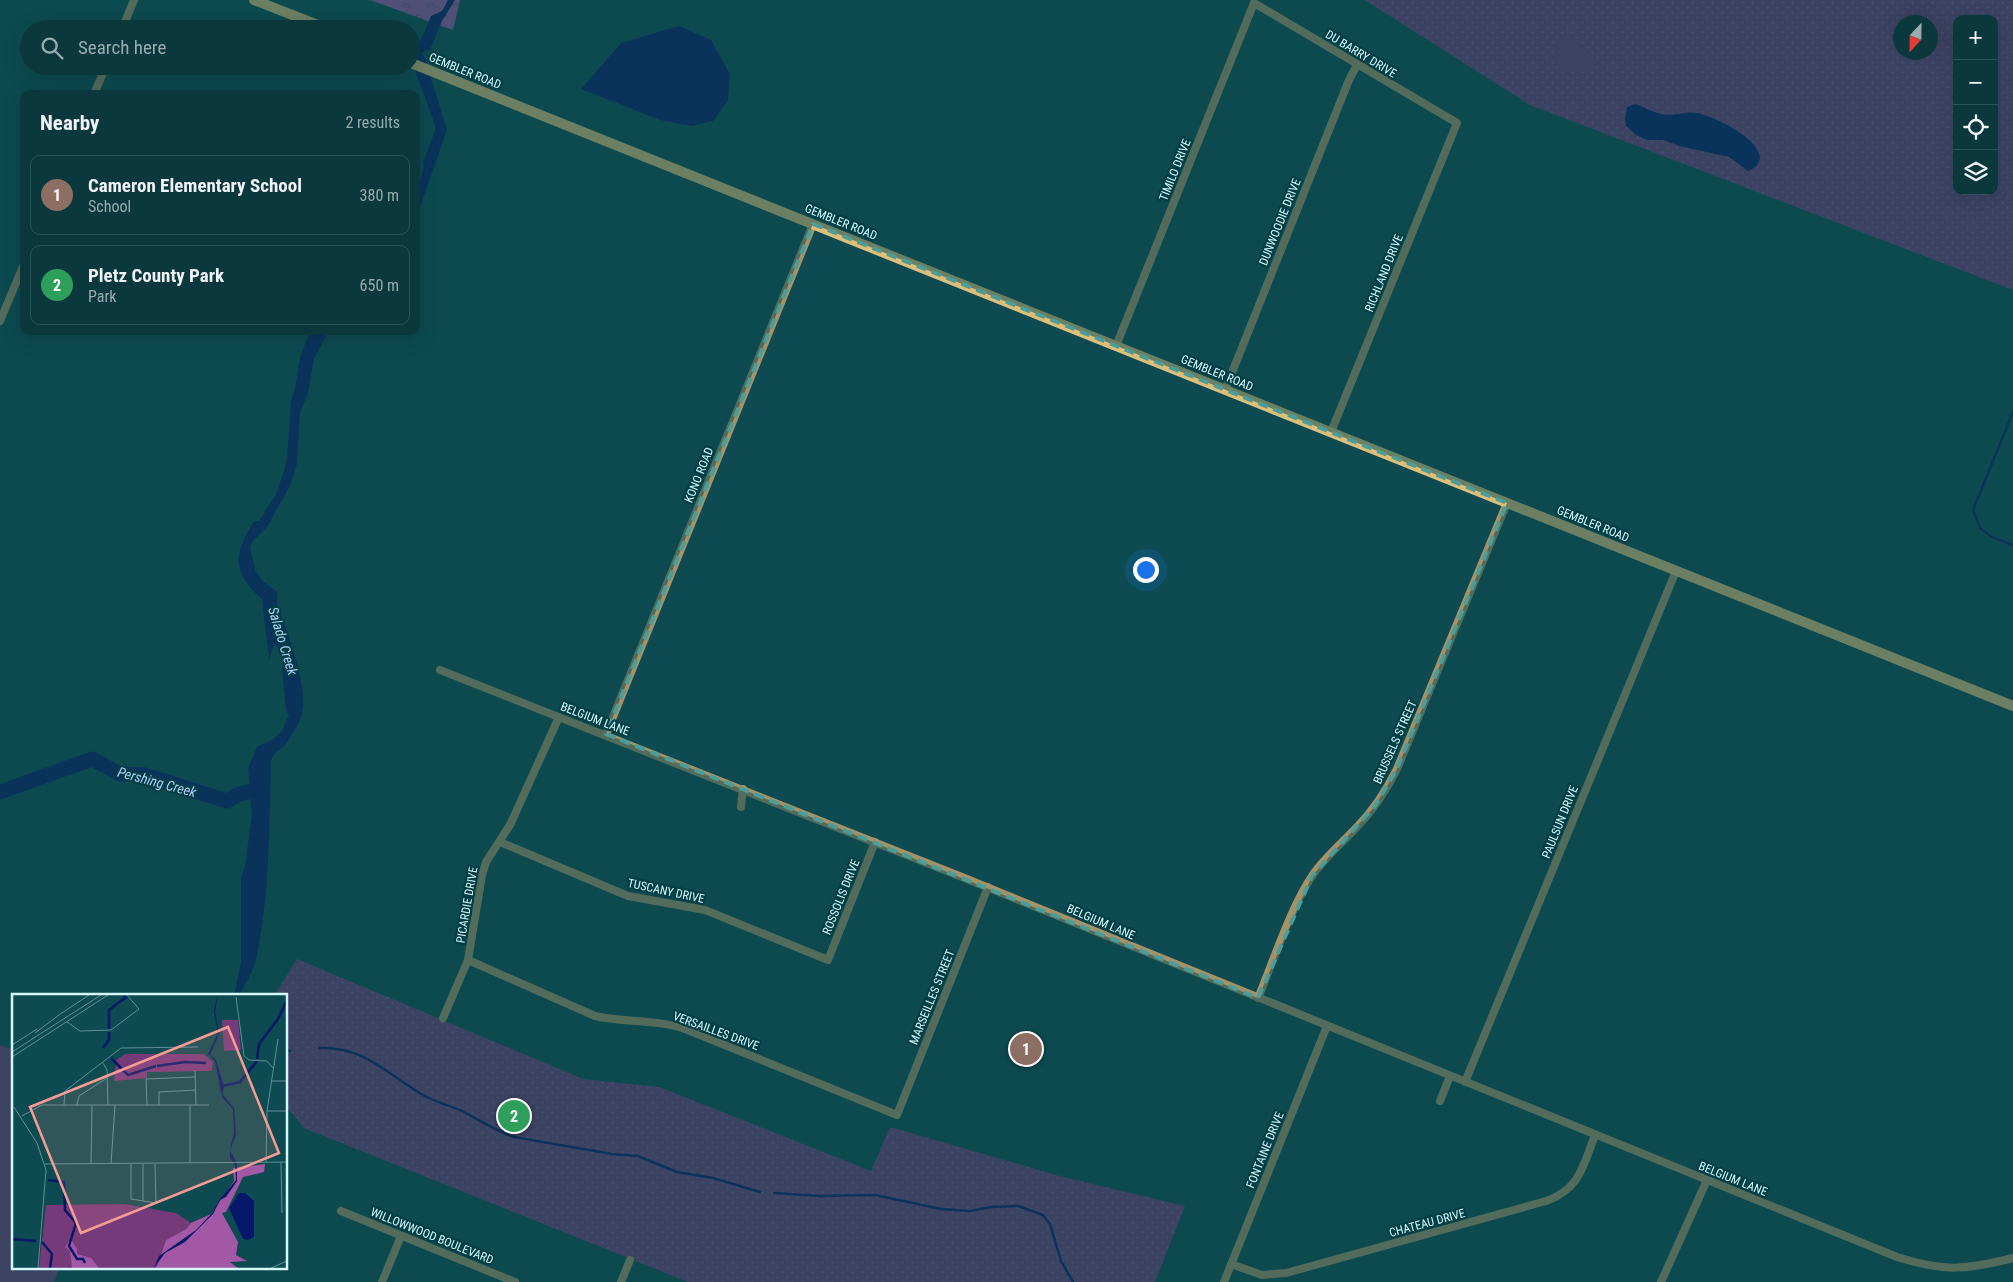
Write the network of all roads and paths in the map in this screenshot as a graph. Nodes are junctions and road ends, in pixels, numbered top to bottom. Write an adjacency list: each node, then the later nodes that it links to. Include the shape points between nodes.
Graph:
1 (134, 0): 4 (street)
2 (254, 0): 5 (main road)
3 (1254, 3): 6 (street, DU BARRY DRIVE); 14 (street, TIMILO DRIVE)
4 (126, 20)
5 (306, 20)
6 (1357, 65): 10 (street, DU BARRY DRIVE); 15 (street, DUNWOODIE DRIVE)
7 (420, 67): 11 (main road, GEMBLER ROAD)
8 (102, 75): 9 (street)
9 (96, 90)
10 (1457, 123): 16 (street, RICHLAND DRIVE)
11 (813, 224): 14 (main road, GEMBLER ROAD); 22 (street, KONO ROAD)
12 (20, 274): 13 (street)
13 (0, 321)
14 (1116, 346): 15 (main road, GEMBLER ROAD)
15 (1225, 390): 16 (main road, GEMBLER ROAD)
16 (1331, 432): 17 (main road, GEMBLER ROAD)
17 (1507, 503): 18 (main road, GEMBLER ROAD); 30 (street, BRUSSELS STREET, via 1397,769 1375,806 1312,876)
18 (1676, 571): 20 (main road, GEMBLER ROAD); 34 (street, PAULSUN DRIVE)
19 (440, 670): 21 (street, BELGIUM LANE)
20 (2013, 706)
21 (559, 718): 22 (street, BELGIUM LANE); 25 (street, PICARDIE DRIVE, via 526,794)
22 (606, 734): 23 (street, BELGIUM LANE)
23 (743, 789): 24 (street); 26 (street, BELGIUM LANE)
24 (742, 807)
25 (500, 842): 28 (street, PICARDIE DRIVE, via 486,862 482,875); 29 (street, TUSCANY DRIVE, via 623,894 704,910)
26 (875, 842): 27 (street, BELGIUM LANE); 29 (street, ROSSOLIS DRIVE)
27 (988, 887): 30 (street, BELGIUM LANE); 36 (street, MARSEILLES STREET)
28 (468, 960): 31 (street, PICARDIE DRIVE); 36 (street, VERSAILLES DRIVE, via 595,1016 674,1025)
29 (828, 960)
30 (1258, 998): 32 (street, BELGIUM LANE)
31 (443, 1018)
32 (1327, 1026): 33 (street, BELGIUM LANE); 43 (street, FONTAINE DRIVE)
33 (1450, 1076): 34 (street, BELGIUM LANE); 35 (street)
34 (1465, 1082): 37 (street, BELGIUM LANE)
35 (1440, 1101)
36 (897, 1115)
37 (1595, 1136): 38 (street, BELGIUM LANE); 43 (street, CHATEAU DRIVE, via 1573,1185 1546,1202 1286,1273 1262,1275)
38 (1707, 1180): 41 (street, BELGIUM LANE, via 1926,1266 1954,1269); 48 (street)
39 (340, 1211): 40 (street, WILLOWWOOD BOULEVARD)
40 (401, 1236): 44 (street); 45 (street, WILLOWWOOD BOULEVARD)
41 (2013, 1258)
42 (630, 1260): 46 (street)
43 (1231, 1264): 47 (street, FONTAINE DRIVE)
44 (382, 1282)
45 (515, 1282)
46 (621, 1282)
47 (1224, 1282)
48 (1661, 1282)

